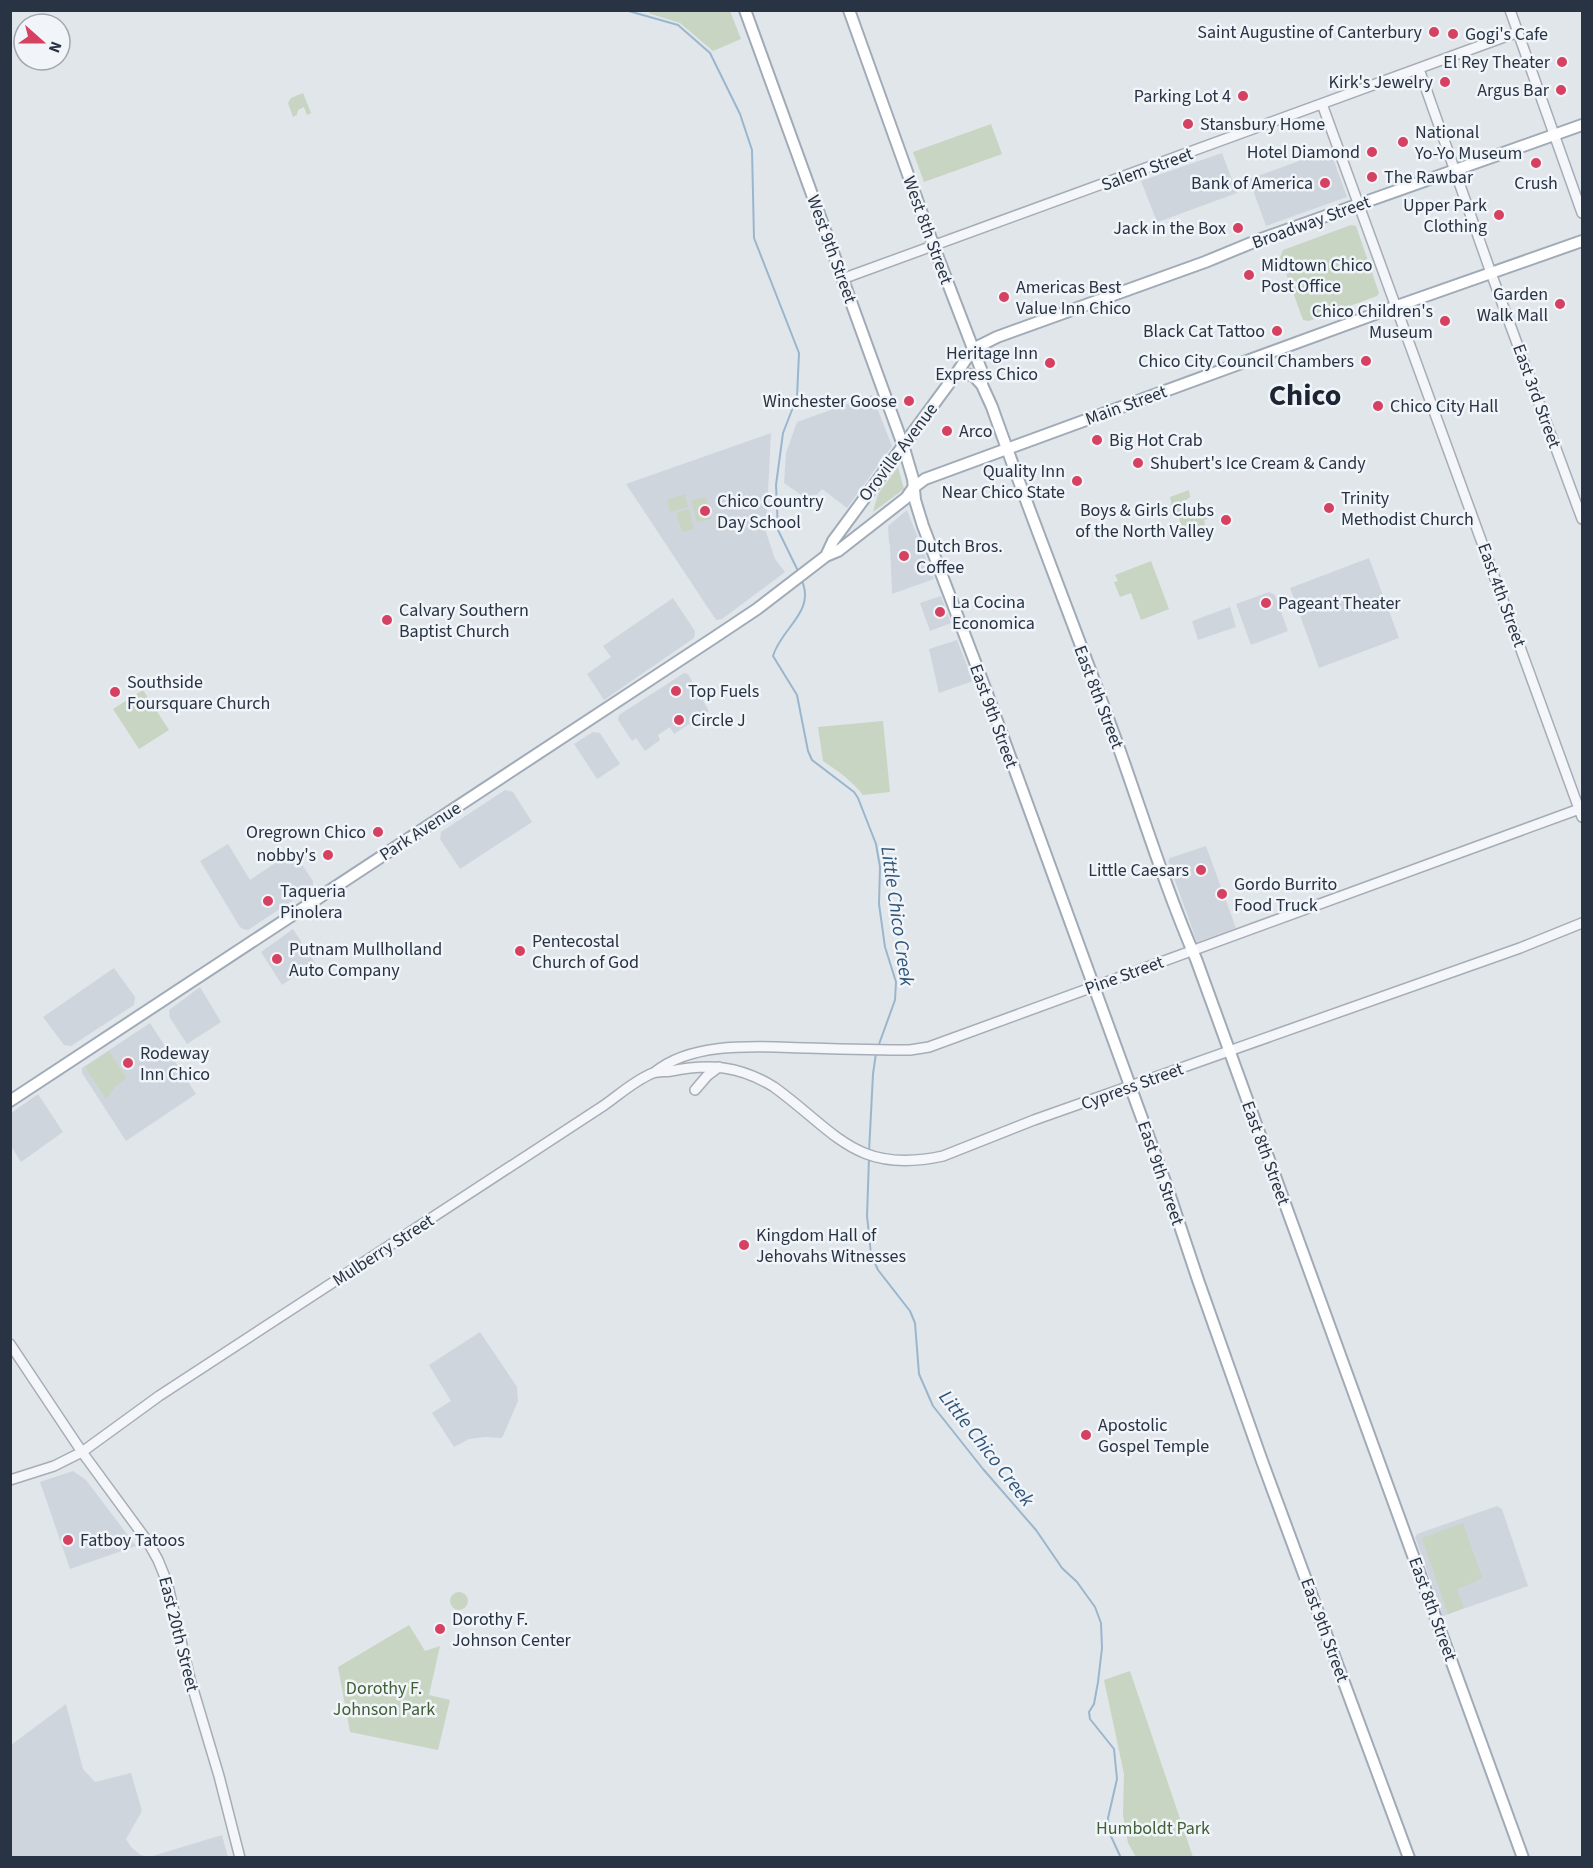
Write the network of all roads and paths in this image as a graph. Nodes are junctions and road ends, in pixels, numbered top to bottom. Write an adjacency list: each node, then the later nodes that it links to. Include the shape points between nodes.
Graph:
1 (745, 10): 15 (main road, West 9th Street)
2 (849, 10): 13 (main road, West 8th Street)
3 (1510, 10): 4 (street)
4 (1518, 32): 5 (street, Salem Street); 8 (street)
5 (1419, 69): 6 (street, Salem Street); 9 (street, East 3rd Street)
6 (1322, 104): 10 (street, East 4th Street); 13 (street, Salem Street)
7 (1582, 124): 8 (main road, Broadway Street)
8 (1555, 134): 9 (main road, Broadway Street); 11 (street)
9 (1456, 170): 10 (main road, Broadway Street); 14 (street, East 3rd Street)
10 (1359, 205): 16 (street, East 4th Street); 17 (main road, Broadway Street)
11 (1582, 213)
12 (1582, 241): 14 (main road, Main Street)
13 (934, 247): 15 (street, Salem Street); 17 (main road, West 8th Street)
14 (1491, 273): 16 (main road, Main Street); 23 (street, East 3rd Street)
15 (842, 279): 20 (main road, West 9th Street)
16 (1397, 306): 21 (main road, Main Street); 25 (street, East 4th Street)
17 (973, 349): 18 (main road, Oroville Avenue); 19 (main road, West 8th Street, via 982,372)
18 (956, 374): 19 (main road, via 973,375); 20 (main road, Oroville Avenue)
19 (982, 385): 21 (main road, West 8th Street)
20 (903, 445): 22 (main road, West 9th Street); 24 (main road, Oroville Avenue, via 832,541)
21 (1007, 450): 22 (main road, Main Street, via 925,479); 27 (main road, East 8th Street)
22 (913, 488): 24 (main road, Main Street, via 906,498 855,538); 28 (main road, East 9th Street, via 923,526)
23 (1582, 519)
24 (826, 556): 35 (main road, Park Avenue, via 715,638)
25 (1582, 812): 27 (street, Pine Street)
26 (1582, 923): 29 (street, Cypress Street)
27 (1192, 951): 28 (street, Pine Street); 29 (main road, East 8th Street)
28 (1093, 986): 32 (street, Pine Street, via 929,1047 729,1048 682,1057); 33 (main road, East 9th Street)
29 (1229, 1051): 33 (street, Cypress Street); 41 (main road, East 8th Street)
30 (693, 1067): 31 (street, Cypress Street); 32 (street, Mulberry Street)
31 (719, 1067): 33 (street, Cypress Street, via 763,1080 857,1151 896,1161 943,1156); 34 (street)
32 (655, 1072): 37 (street, Mulberry Street, via 159,1395)
33 (1130, 1087): 40 (main road, East 9th Street, via 1262,1461)
34 (695, 1090)
35 (10, 1101)
36 (10, 1344): 37 (street, East 20th Street)
37 (82, 1452): 38 (street, Mulberry Street); 39 (street, East 20th Street, via 148,1542 167,1582)
38 (10, 1480)
39 (240, 1857)
40 (1409, 1857)
41 (1523, 1857)

